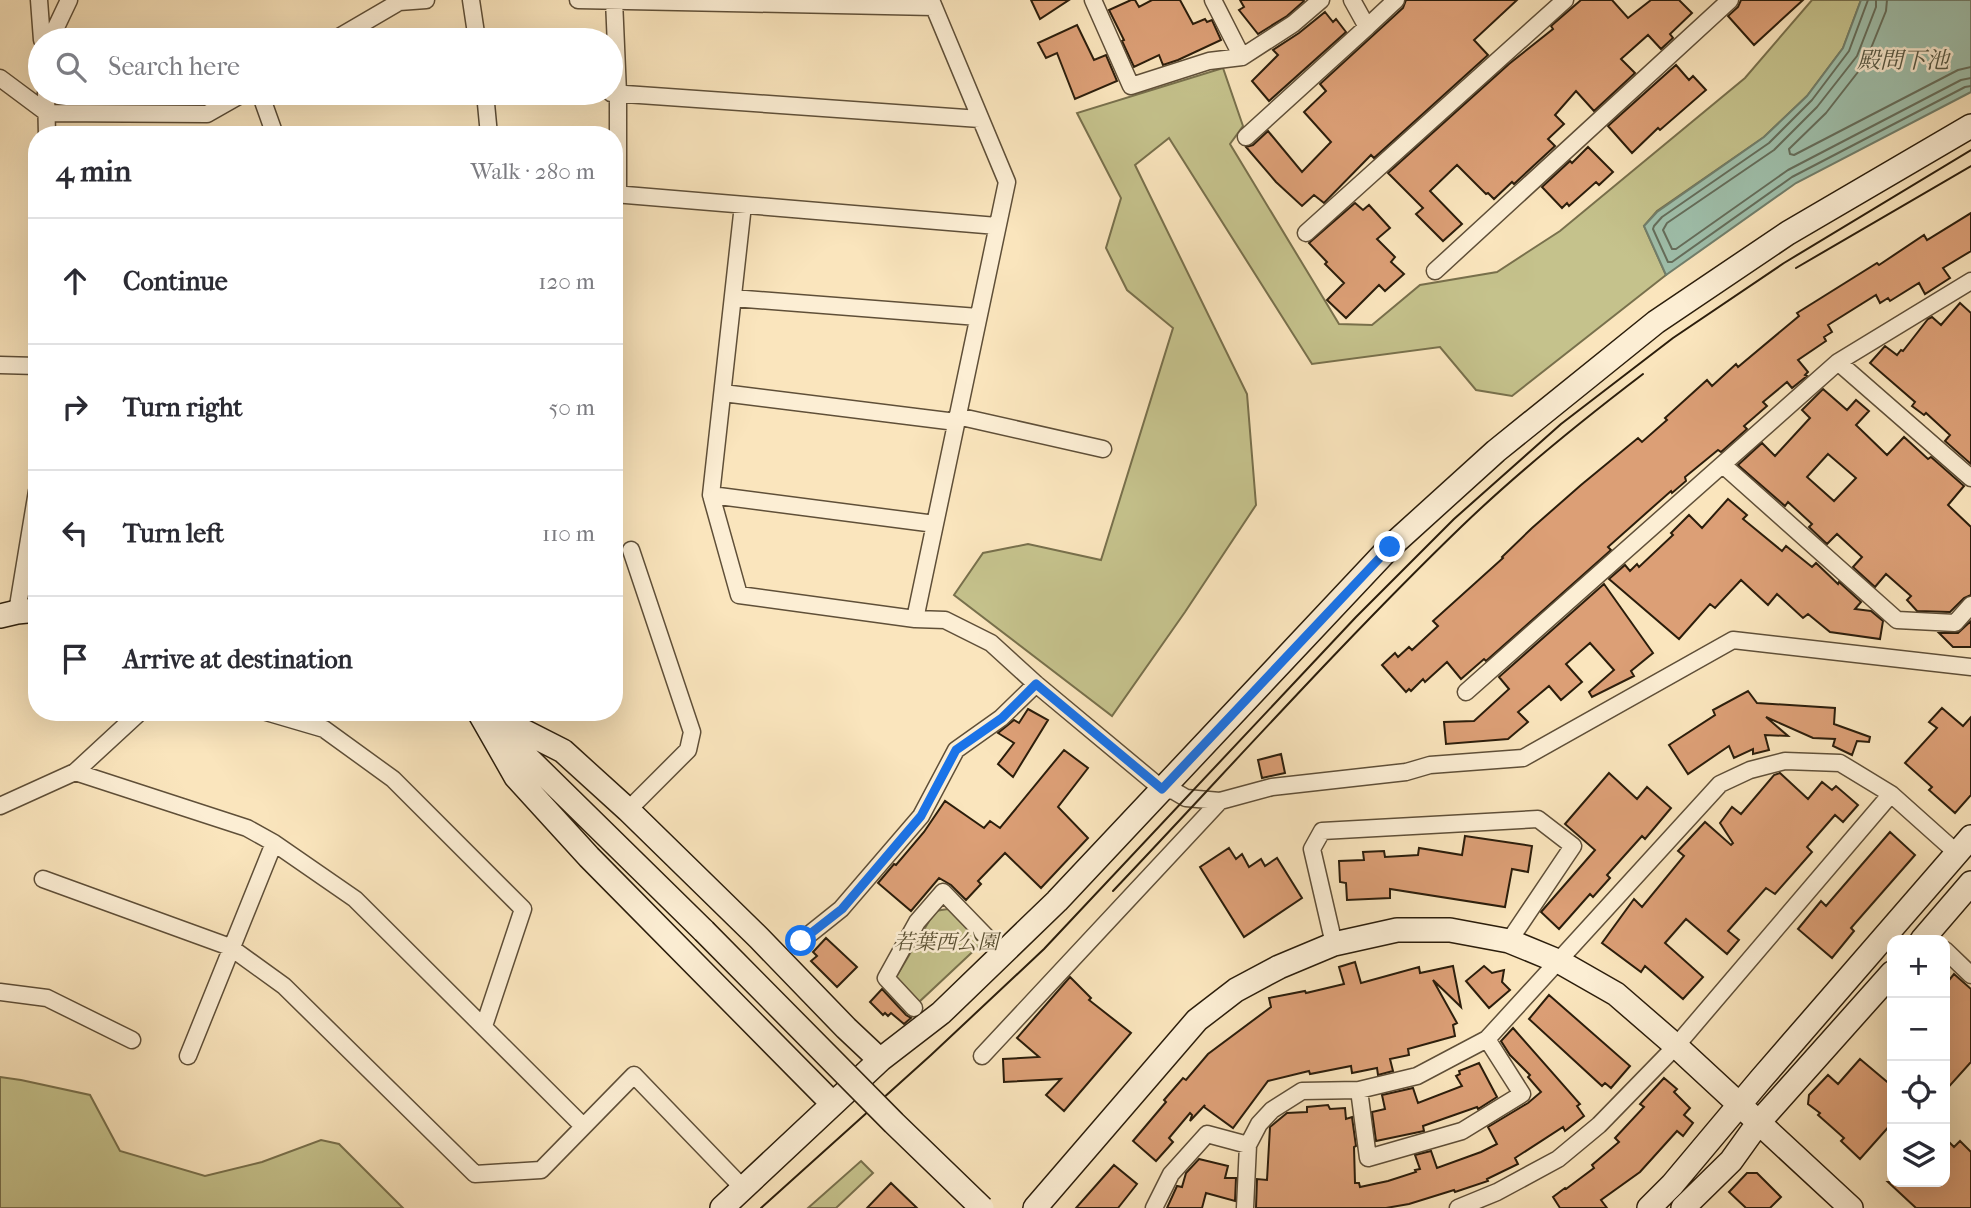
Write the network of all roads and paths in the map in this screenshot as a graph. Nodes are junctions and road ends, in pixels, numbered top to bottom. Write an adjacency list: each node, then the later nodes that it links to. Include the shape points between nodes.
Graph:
1 (39, 0): 16 (street)
2 (69, 0): 17 (street)
3 (426, 0): 18 (street, via 399,2)
4 (471, 0): 19 (street)
5 (579, 0): 6 (street)
6 (614, 0): 14 (street); 20 (street)
7 (1093, 0): 21 (street, via 1131,86 1209,61)
8 (1213, 0): 21 (street)
9 (1321, 0): 21 (street)
10 (1352, 0): 15 (street)
11 (1396, 0): 15 (street)
12 (1564, 0): 42 (street)
13 (1730, 0): 43 (street)
14 (932, 3): 32 (street)
15 (1367, 27): 38 (street)
16 (41, 28)
17 (56, 28)
18 (355, 28)
19 (475, 28)
20 (614, 28)
21 (1242, 57)
22 (0, 78): 24 (street)
23 (623, 94): 32 (street)
24 (28, 99)
25 (36, 105): 31 (street)
26 (47, 105): 31 (street)
27 (223, 105): 31 (street, via 207,114)
28 (264, 105): 34 (street)
29 (486, 105): 35 (street)
30 (614, 105): 36 (street)
31 (47, 113): 33 (street)
32 (980, 120): 41 (street, via 1007,183)
33 (47, 126)
34 (272, 126)
35 (488, 126)
36 (615, 126)
37 (1971, 126): 71 (street, via 1788,233 1656,322 1496,451 1390,547)
38 (1246, 137)
39 (623, 195): 40 (street)
40 (743, 205): 41 (street); 45 (street)
41 (997, 226): 46 (street)
42 (1306, 233)
43 (1435, 271)
44 (1968, 288): 47 (street)
45 (733, 298): 46 (street); 50 (street)
46 (978, 317): 51 (street)
47 (1838, 362): 53 (street); 54 (street)
48 (0, 365): 49 (street)
49 (28, 366)
50 (723, 393): 51 (street); 55 (street)
51 (957, 419): 52 (street); 56 (street)
52 (1103, 449)
53 (1723, 465): 59 (street, via 1897,620 1955,624); 64 (street)
54 (1971, 478)
55 (710, 495): 56 (street); 61 (street, via 739,595)
56 (934, 524): 61 (street)
57 (28, 548): 60 (street)
58 (631, 550): 75 (street, via 692,732 688,750)
59 (1971, 605)
60 (18, 612)
61 (915, 619): 63 (street, via 944,620 991,642)
62 (1971, 667): 73 (street, via 1733,640 1523,758 1430,765 1406,772 1272,787)
63 (1036, 684): 71 (street); 81 (street, via 1002,718 956,750 921,816 842,909)
64 (1466, 692)
65 (130, 721): 70 (street)
66 (297, 721): 92 (street, via 324,729 393,779 523,909)
67 (487, 721): 100 (street, via 516,777)
68 (491, 721): 107 (street, bridge)
69 (501, 721): 75 (street, via 563,751)
70 (75, 772): 74 (street); 76 (street, via 247,828)
71 (1162, 789): 73 (street, via 1186,798); 85 (street)
72 (1891, 794): 77 (street); 87 (street, via 1840,763 1784,761 1720,784); 95 (street)
73 (1220, 802): 97 (street)
74 (0, 806)
75 (628, 810): 98 (street)
76 (274, 843): 84 (street); 92 (street, via 355,899)
77 (1964, 845): 101 (street)
78 (43, 879): 84 (street)
79 (1971, 883): 80 (street)
80 (1930, 935)
81 (801, 941)
82 (1509, 941): 83 (street, via 1450,930 1397,930); 83 (street, via 1573,846 1538,819 1322,831 1312,849); 87 (street)
83 (1334, 944): 108 (street, via 1236,990 1197,1020)
84 (230, 947): 96 (street); 103 (street, via 284,986 475,1174 541,1170)
85 (1002, 953): 91 (street, via 943,892 916,922 886,978); 98 (street, via 940,1013)
86 (1950, 955): 88 (street)
87 (1560, 962): 93 (street); 95 (street, via 1616,994)
88 (1971, 975)
89 (1887, 979): 102 (street)
90 (0, 992): 94 (street, via 47,998)
91 (914, 1007)
92 (484, 1026): 103 (street)
93 (1488, 1039): 99 (street, via 1417,1076); 99 (street, via 1522,1094 1462,1131 1368,1158)
94 (132, 1040)
95 (1676, 1045): 101 (street); 111 (street, via 1599,1125 1558,1158)
96 (188, 1056)
97 (982, 1056)
98 (880, 1060): 100 (street)
99 (1359, 1090): 104 (street, via 1302,1091 1272,1110)
100 (834, 1104): 105 (street)
101 (1739, 1105): 102 (street); 112 (street)
102 (1759, 1122): 113 (street, via 1731,1161); 114 (street)
103 (583, 1126): 105 (street, via 634,1075)
104 (1248, 1145): 109 (street, via 1207,1134 1171,1174); 110 (street)
105 (743, 1188): 106 (street)
106 (722, 1208)
107 (982, 1208)
108 (1035, 1208)
109 (1154, 1208)
110 (1245, 1208)
111 (1458, 1208)
112 (1649, 1208)
113 (1683, 1208)
114 (1851, 1208)

